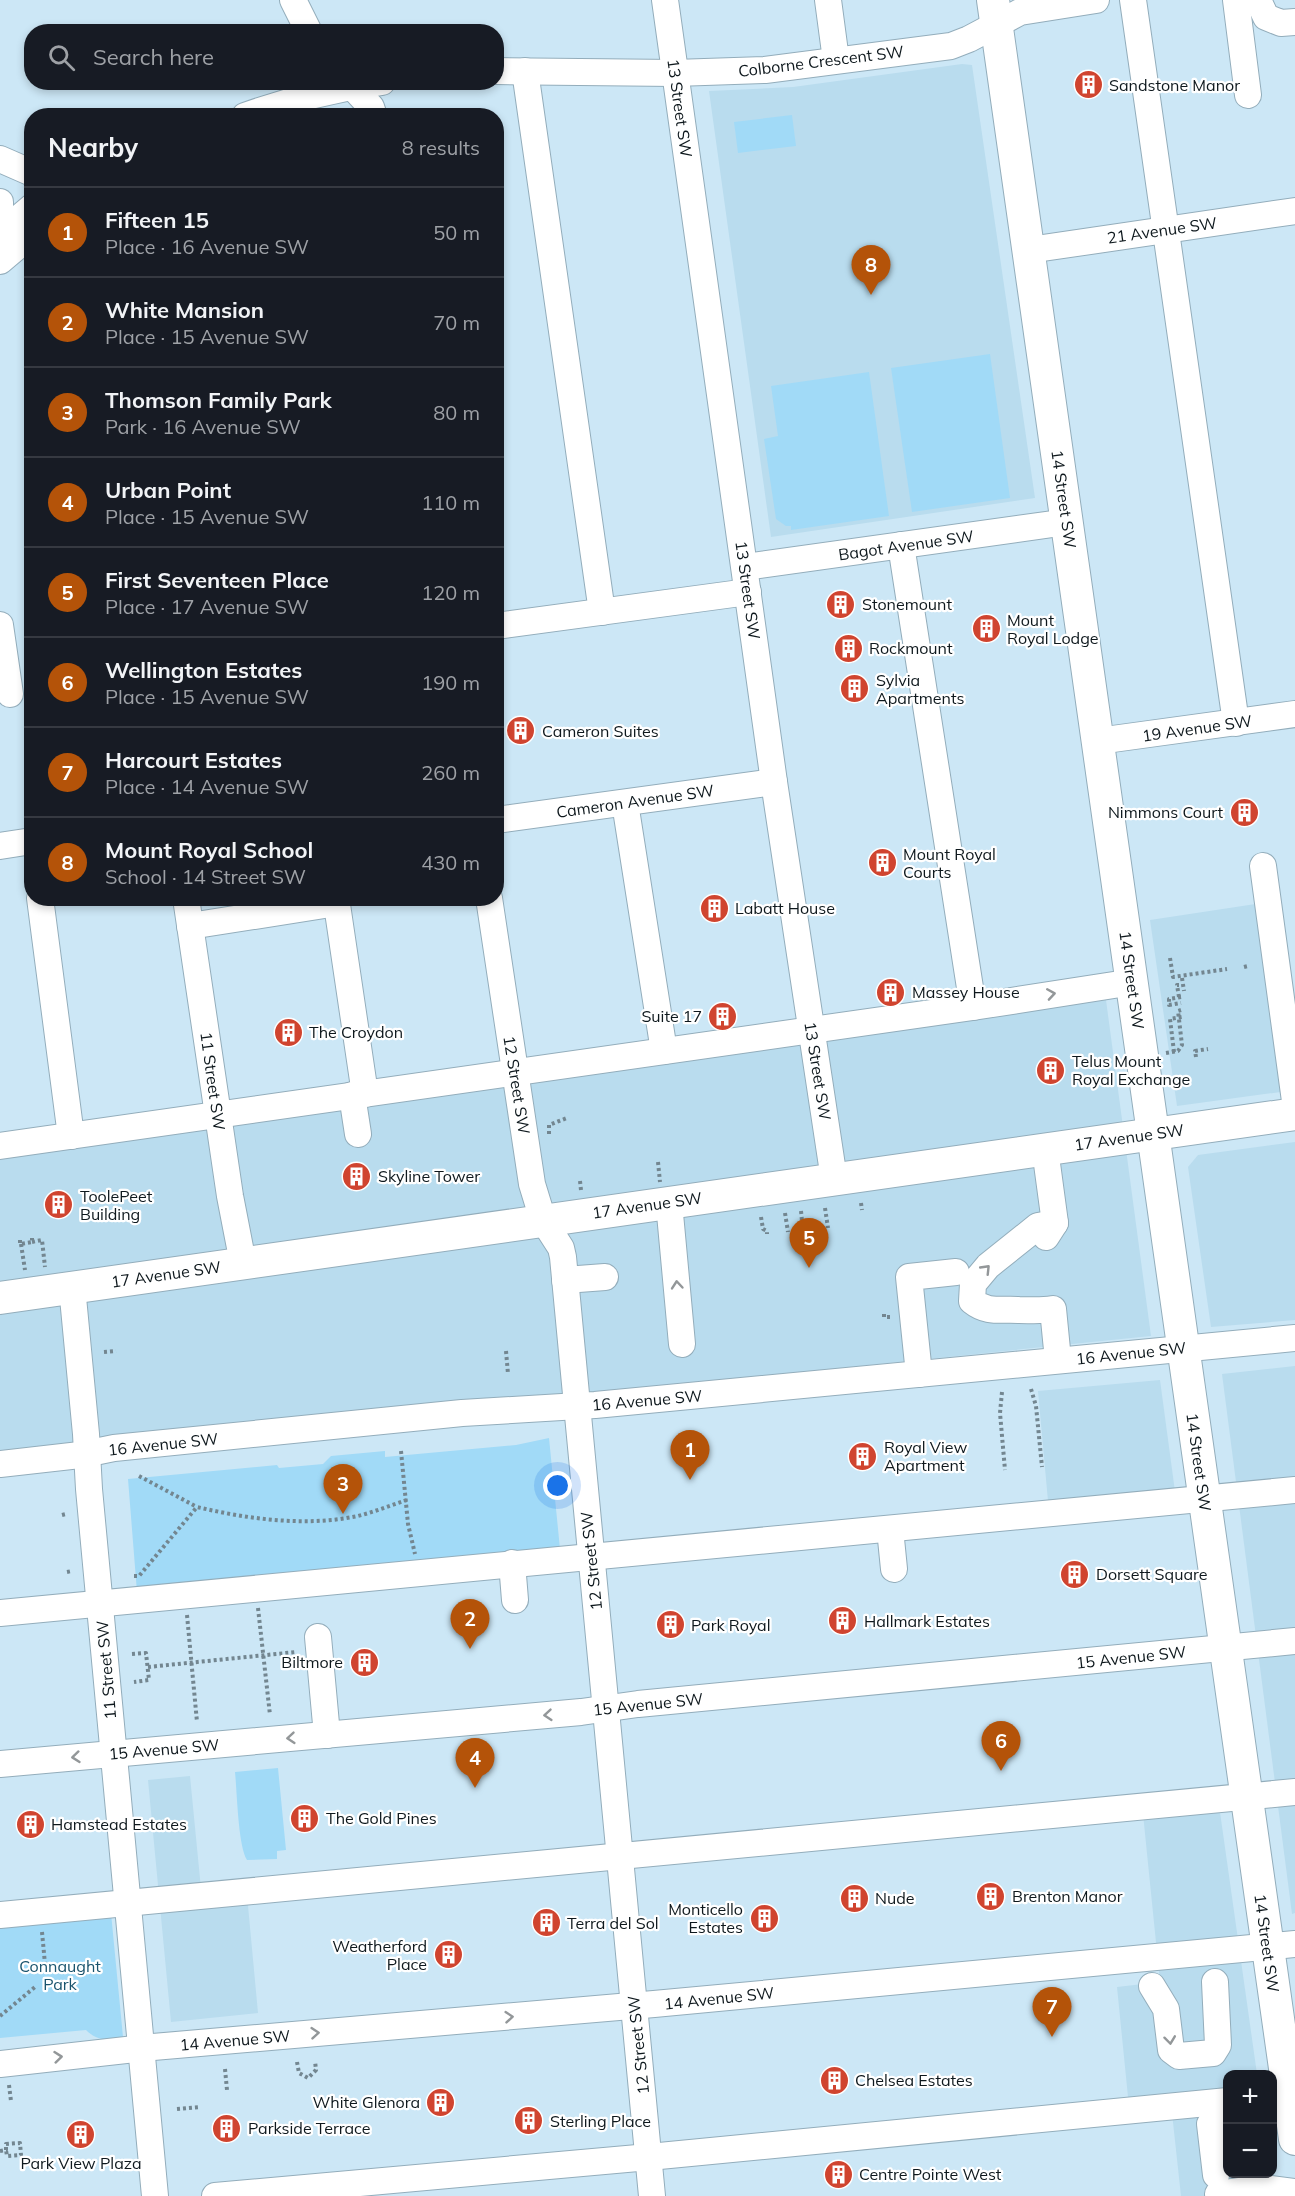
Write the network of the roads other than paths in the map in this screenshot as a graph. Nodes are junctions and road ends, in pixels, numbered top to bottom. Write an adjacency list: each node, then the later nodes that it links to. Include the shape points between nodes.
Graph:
1 (293, 0): 10 (street)
2 (665, 0): 14 (street, 13 Street SW)
3 (828, 0): 11 (street)
4 (1096, 0): 8 (street, Colborne Crescent SW, via 1020,12)
5 (1133, 0): 27 (street)
6 (1236, 0): 18 (street)
7 (1258, 0): 9 (street, via 1266,17 1281,23)
8 (994, 11): 11 (street, Colborne Crescent SW, via 969,39 951,46); 30 (main road, 14 Street SW)
9 (1295, 22)
10 (305, 24)
11 (836, 60): 14 (street, Colborne Crescent SW, via 765,70)
12 (504, 71): 13 (street, Colborne Crescent SW)
13 (525, 71): 14 (street, Colborne Crescent SW); 35 (street)
14 (675, 74): 34 (street, 13 Street SW)
15 (289, 90): 19 (street)
16 (331, 90): 19 (street)
17 (354, 90): 20 (street)
18 (1248, 95)
19 (270, 107)
20 (371, 108)
21 (0, 159): 22 (street)
22 (24, 170)
23 (0, 202): 24 (street)
24 (0, 210)
25 (1295, 211): 27 (street, 21 Avenue SW)
26 (24, 214): 28 (street)
27 (1166, 230): 30 (street, 21 Avenue SW); 40 (street)
28 (0, 234)
29 (24, 241): 31 (street)
30 (1029, 250): 32 (main road, 14 Street SW)
31 (0, 261)
32 (1067, 522): 33 (street, Bagot Avenue SW); 41 (main road, 14 Street SW)
33 (900, 545): 34 (street, Bagot Avenue SW); 55 (street)
34 (747, 579): 35 (street, Bagot Avenue SW); 42 (street, 13 Street SW)
35 (602, 612): 37 (street, Bagot Avenue SW)
36 (0, 625): 38 (street)
37 (504, 626)
38 (14, 694)
39 (1295, 714): 40 (street, 19 Avenue SW)
40 (1236, 723): 41 (street, 19 Avenue SW)
41 (1098, 741): 54 (main road, 14 Street SW)
42 (774, 782): 43 (street, Cameron Avenue SW); 56 (street, 13 Street SW)
43 (626, 803): 44 (street, Cameron Avenue SW); 57 (street)
44 (504, 819)
45 (24, 842): 46 (street)
46 (0, 846)
47 (1263, 866): 60 (street)
48 (41, 906): 65 (street)
49 (187, 906): 53 (street, 11 Street SW)
50 (308, 906): 53 (street)
51 (338, 906): 59 (street)
52 (490, 906): 58 (street, 12 Street SW)
53 (190, 926): 62 (street, 11 Street SW)
54 (1133, 982): 55 (street, one-way to 54); 63 (main road, 14 Street SW)
55 (973, 1007): 56 (street)
56 (812, 1030): 57 (street); 68 (street, 13 Street SW)
57 (664, 1051): 58 (street)
58 (514, 1072): 59 (street); 70 (street, 12 Street SW, via 532,1184)
59 (359, 1094): 62 (street); 64 (street)
60 (1295, 1101)
61 (1295, 1114): 63 (main road, 17 Avenue SW)
62 (218, 1115): 65 (street); 71 (street, 11 Street SW)
63 (1154, 1133): 67 (main road, 17 Avenue SW); 79 (main road, 14 Street SW)
64 (358, 1134)
65 (71, 1136): 66 (street)
66 (0, 1146)
67 (1045, 1149): 68 (main road, 17 Avenue SW); 80 (street, one-way to 67, via 1053,1309 988,1310 972,1301 973,1284 988,1266 1038,1226 1051,1230)
68 (829, 1193): 69 (main road, 17 Avenue SW)
69 (665, 1196): 70 (main road, 17 Avenue SW); 78 (street, one-way to 69)
70 (543, 1220): 71 (main road, 17 Avenue SW); 74 (street, 12 Street SW, via 561,1248)
71 (243, 1263): 75 (main road, 17 Avenue SW)
72 (956, 1272): 81 (street, via 909,1276)
73 (605, 1277): 74 (street)
74 (565, 1280): 82 (street, 12 Street SW)
75 (72, 1287): 76 (main road, 17 Avenue SW); 83 (street, 11 Street SW)
76 (0, 1298)
77 (1295, 1338): 79 (street, 16 Avenue SW)
78 (682, 1344)
79 (1184, 1348): 80 (street, 16 Avenue SW); 86 (main road, 14 Street SW)
80 (1058, 1360): 81 (street, 16 Avenue SW)
81 (918, 1374): 82 (street, 16 Avenue SW)
82 (576, 1407): 83 (street, 16 Avenue SW, via 451,1414); 88 (street, 12 Street SW)
83 (86, 1454): 84 (street, 16 Avenue SW); 92 (street, 11 Street SW)
84 (0, 1464)
85 (1295, 1490): 86 (street)
86 (1204, 1499): 87 (street); 96 (main road, 14 Street SW)
87 (890, 1528): 88 (street); 90 (street)
88 (591, 1556): 89 (street); 97 (street, 12 Street SW)
89 (512, 1563): 91 (street); 92 (street)
90 (894, 1569)
91 (515, 1600)
92 (99, 1604): 93 (street); 99 (street, 11 Street SW)
93 (0, 1613)
94 (318, 1637): 98 (street)
95 (1295, 1641): 96 (street, 15 Avenue SW)
96 (1226, 1647): 97 (street, 15 Avenue SW); 102 (main road, 14 Street SW)
97 (606, 1707): 98 (street, 15 Avenue SW, one-way to 98); 103 (street, 12 Street SW)
98 (327, 1735): 99 (street, 15 Avenue SW, one-way to 99)
99 (114, 1753): 100 (street, 15 Avenue SW, one-way to 100); 104 (street, 11 Street SW)
100 (0, 1764)
101 (1295, 1792): 102 (street)
102 (1246, 1796): 103 (street); 106 (main road, 14 Street SW)
103 (620, 1855): 104 (street); 109 (street, 12 Street SW)
104 (128, 1902): 105 (street); 110 (street, 11 Street SW)
105 (0, 1915)
106 (1281, 1945): 109 (street, 14 Avenue SW); 113 (main road, 14 Street SW)
107 (1215, 1982): 108 (street, one-way to 107, via 1166,2009 1171,2050 1179,2056 1213,2053 1218,2046)
108 (1152, 1986)
109 (634, 2006): 110 (street, 14 Avenue SW, one-way to 109); 115 (street, 12 Street SW)
110 (142, 2049): 111 (street, 14 Avenue SW, one-way to 110); 118 (street, 11 Street SW)
111 (5, 2074)
112 (1223, 2101): 115 (street)
113 (1284, 2112)
114 (1223, 2122): 116 (street, via 1210,2124)
115 (649, 2157): 119 (street); 120 (street, 12 Street SW)
116 (1236, 2183): 117 (street)
117 (1295, 2192)
118 (155, 2196)
119 (215, 2196)
120 (652, 2196)

